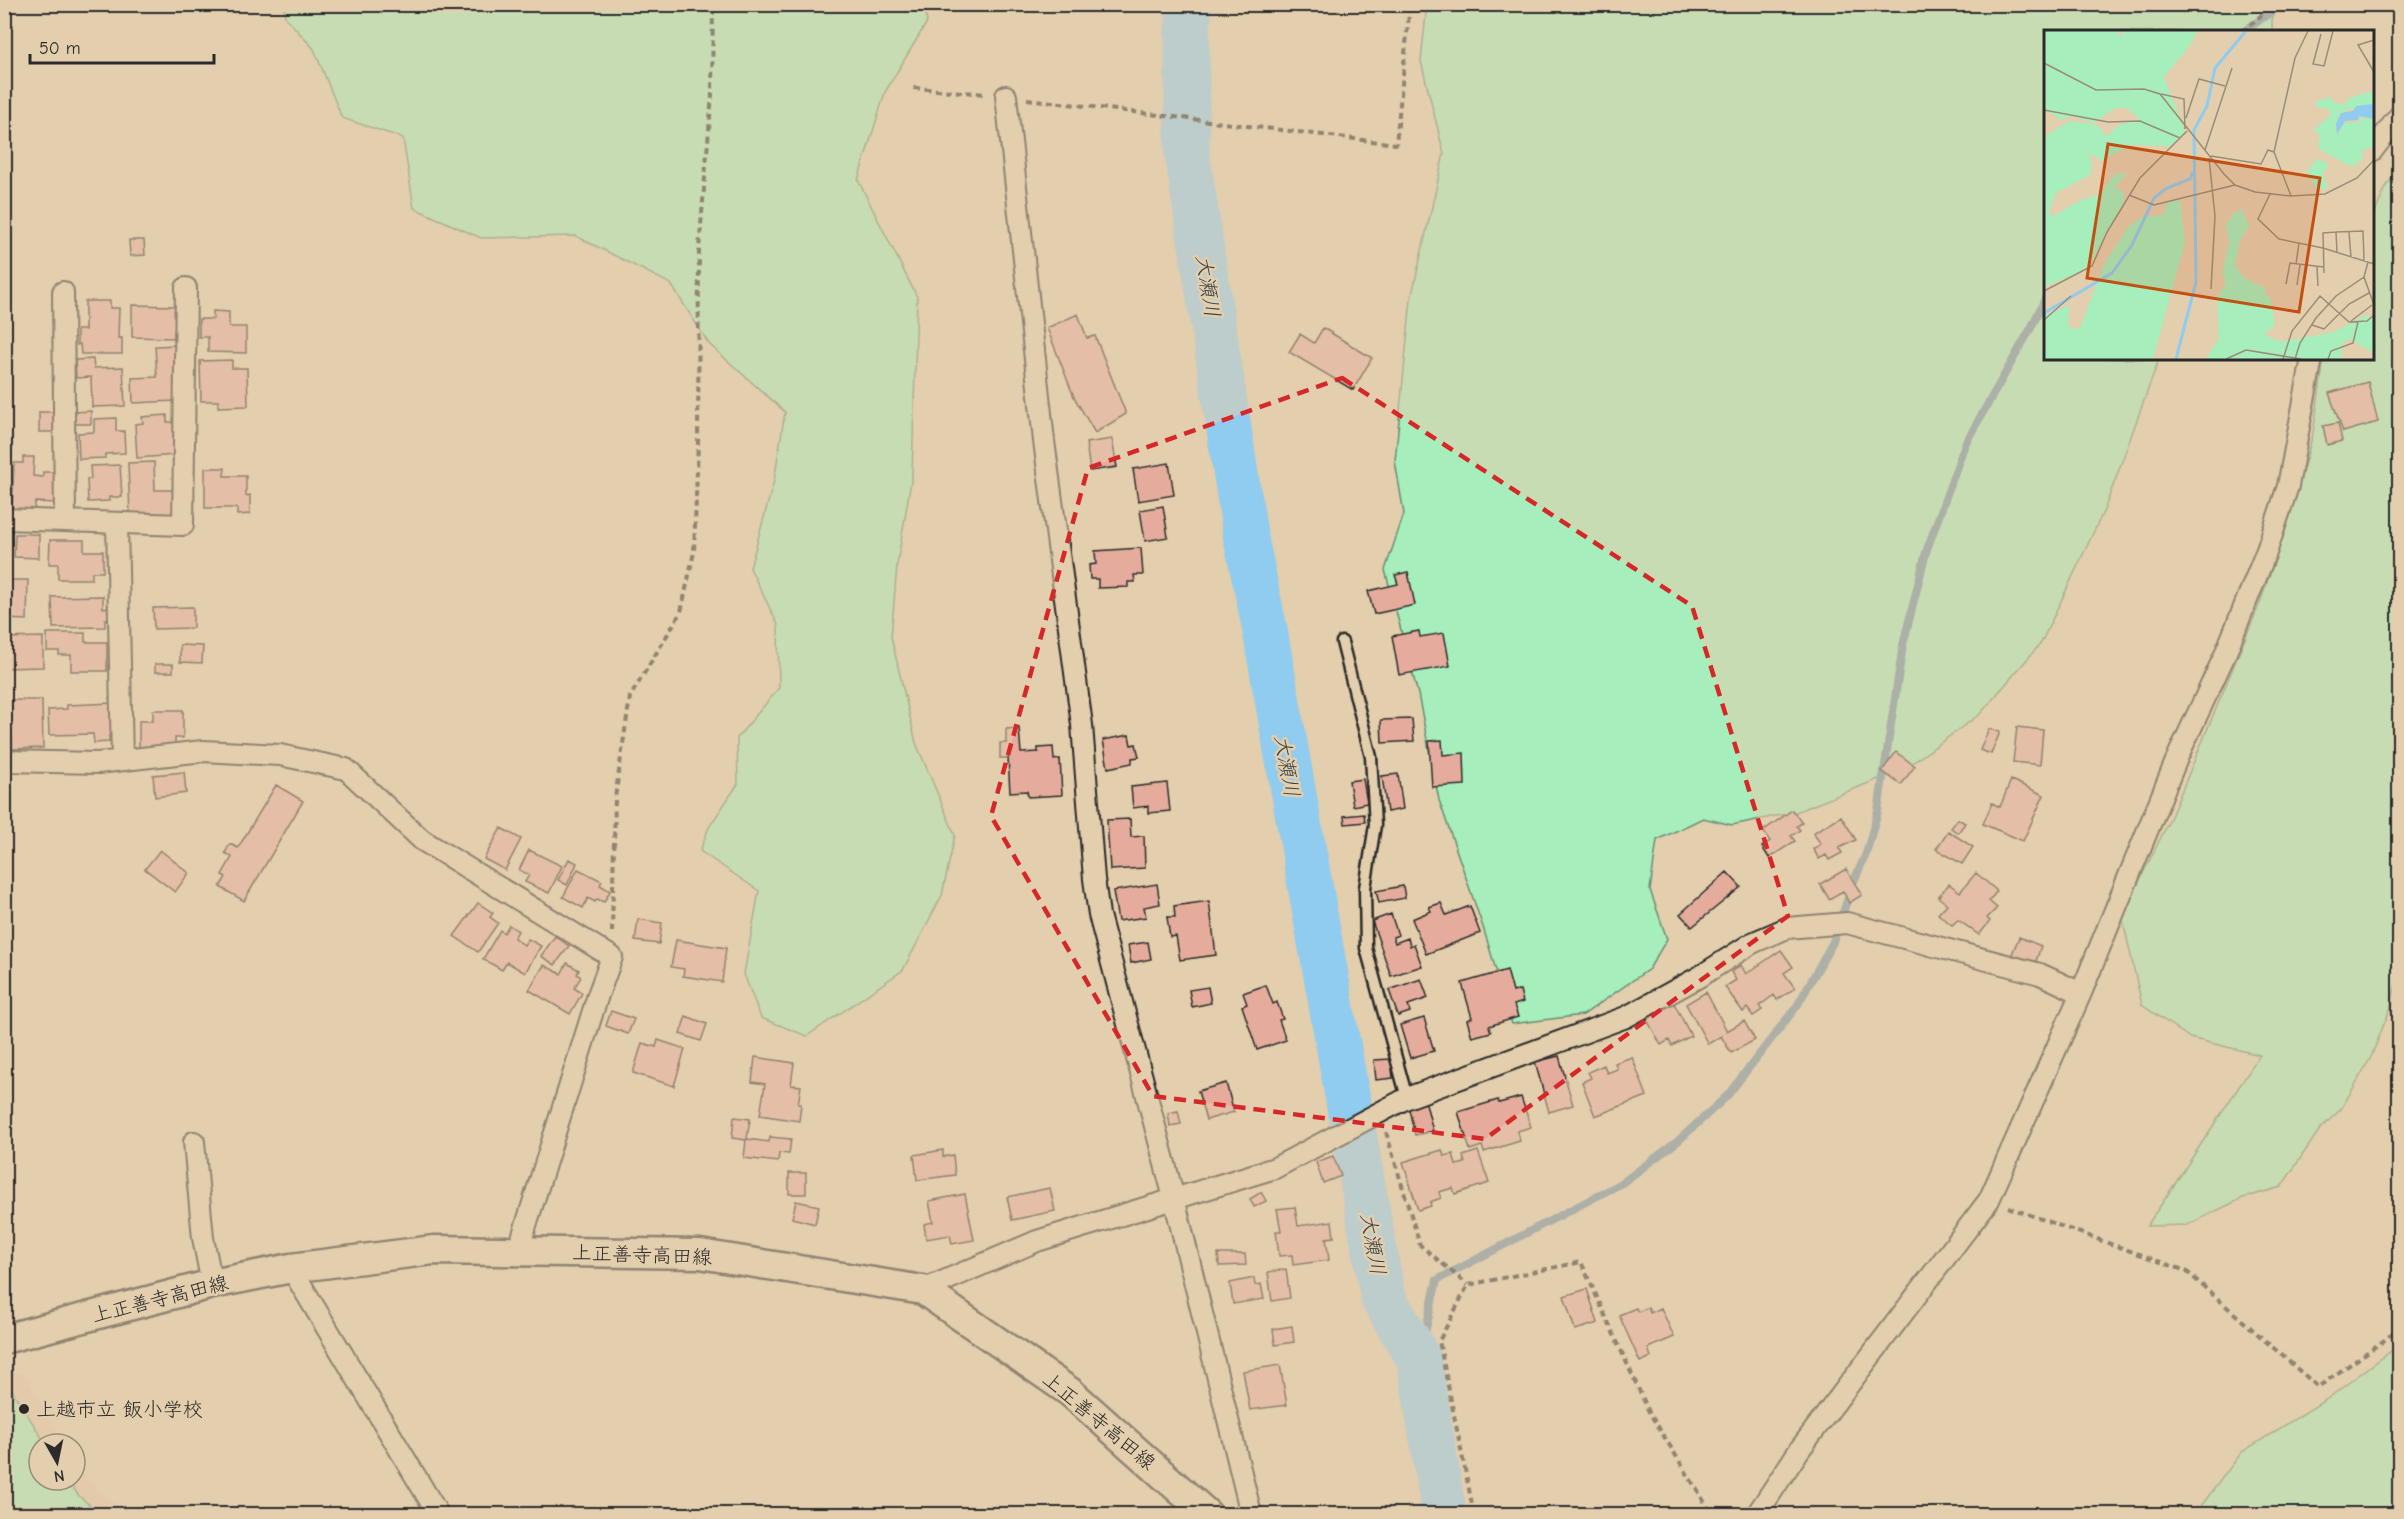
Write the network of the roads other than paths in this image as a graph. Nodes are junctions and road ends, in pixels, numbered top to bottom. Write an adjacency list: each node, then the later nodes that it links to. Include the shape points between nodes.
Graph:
1 (1006, 96): 16 (street, via 1044,441 1082,725 1099,915)
2 (2400, 115): 3 (street)
3 (2374, 150)
4 (186, 288): 9 (street, via 183,525)
5 (63, 292): 8 (street)
6 (2312, 360): 13 (street, via 2288,486 2267,550)
7 (4, 519): 8 (street)
8 (65, 521): 9 (street)
9 (117, 523): 11 (street)
10 (1342, 642): 14 (lane, via 1371,757 1375,825 1365,888 1366,948)
11 (122, 760): 12 (street); 17 (street, via 203,751 280,755 346,769 422,840 612,957)
12 (4, 761)
13 (2081, 993): 14 (street, via 2040,974 1847,923 1787,928 1752,943 1626,1017); 25 (street, via 1989,1200 1800,1449)
14 (1407, 1098): 16 (street, via 1275,1168)
15 (194, 1142): 19 (street, via 203,1238)
16 (1174, 1198): 20 (street, via 1037,1241); 24 (street)
17 (518, 1251): 18 (main road, 上正善寺高田線, via 434,1250); 20 (main road, 上正善寺高田線, via 700,1254)
18 (291, 1268): 19 (main road, 上正善寺高田線); 22 (street)
19 (212, 1284): 21 (main road, 上正善寺高田線)
20 (923, 1290): 23 (main road, 上正善寺高田線, via 1070,1392)
21 (4, 1339)
22 (438, 1515)
23 (1207, 1515)
24 (1251, 1515)
25 (1757, 1515)

